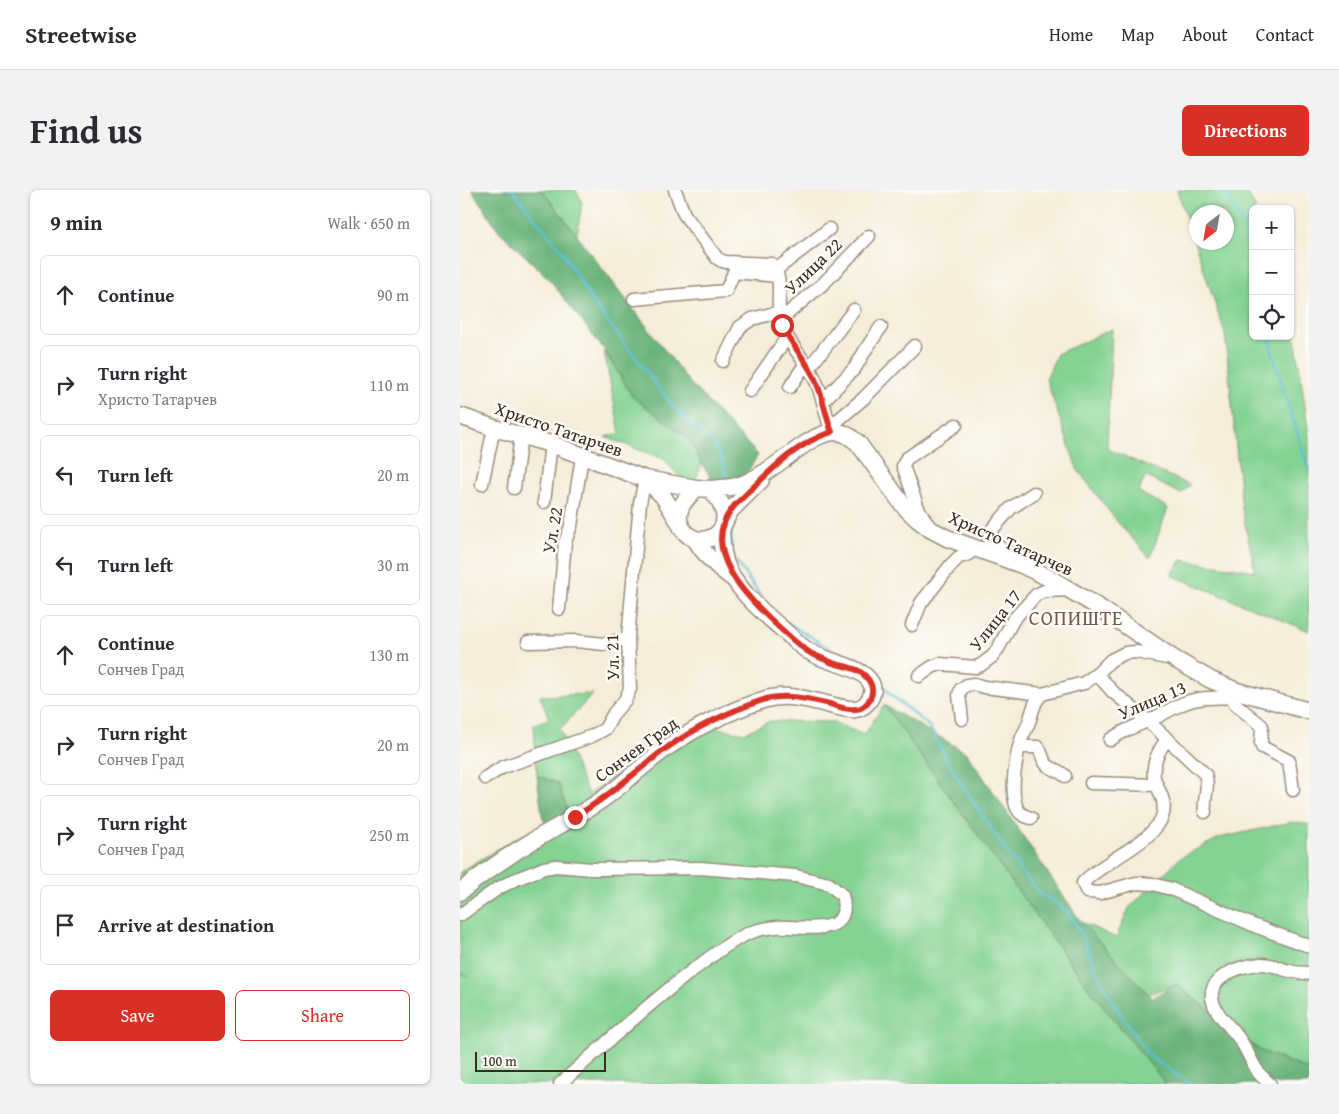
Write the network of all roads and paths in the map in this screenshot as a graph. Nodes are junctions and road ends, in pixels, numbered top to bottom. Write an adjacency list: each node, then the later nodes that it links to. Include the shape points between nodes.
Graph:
1 (675, 190): 4 (street, via 684,214 717,258 726,262 772,264)
2 (830, 229): 4 (street)
3 (870, 236): 7 (street, Улица 22, via 824,283)
4 (777, 272): 5 (street, via 734,272 726,292); 7 (street)
5 (634, 299)
6 (854, 310): 12 (street)
7 (779, 316): 9 (street); 11 (street, Улица 22, via 752,319 740,327)
8 (881, 327): 15 (street, via 855,368)
9 (787, 337): 12 (street); 14 (street)
10 (914, 346): 19 (street)
11 (723, 361)
12 (807, 366): 13 (street); 15 (street)
13 (790, 387)
14 (750, 391)
15 (824, 400): 19 (street)
16 (460, 416): 18 (main road, Христо Татарчев)
17 (956, 425): 32 (street, via 906,459 903,466 913,496)
18 (494, 428): 20 (main road, Христо Татарчев); 25 (street)
19 (831, 430): 23 (main road, Христо Татарчев); 32 (main road, Христо Татарчев, via 850,436 858,443 903,505)
20 (521, 436): 21 (main road, Христо Татарчев); 26 (street)
21 (551, 444): 22 (main road, Христо Татарчев); 29 (street)
22 (582, 457): 24 (main road, Христо Татарчев); 38 (street, Ул. 22, via 571,526 565,542)
23 (779, 463): 27 (main road, Христо Татарчев, via 739,486); 31 (main road, Христо Татарчев, via 735,505)
24 (645, 479): 27 (main road, Христо Татарчев); 30 (main road, Христо Татарчев, via 663,496); 40 (street, Ул. 21)
25 (482, 484)
26 (514, 488)
27 (703, 488): 30 (main road, via 682,505); 31 (main road, via 719,498 724,510)
28 (1034, 493): 35 (street, via 1011,508 989,533 989,540)
29 (544, 502)
30 (679, 522): 33 (main road)
31 (723, 527): 33 (main road, via 712,538); 36 (main road, via 722,549 729,571)
32 (930, 529): 34 (main road, Христо Татарчев)
33 (695, 539): 36 (main road, via 701,549)
34 (976, 548): 35 (main road, Христо Татарчев); 39 (street, via 958,557 951,565 921,603)
35 (1022, 565): 37 (main road, Христо Татарчев)
36 (736, 580): 60 (main road, Сончев Град, via 750,599 803,648 833,663 855,669 866,677 872,686 869,701 863,707 851,709 812,700 778,697 734,712 668,747 604,798 509,855)
37 (1070, 590): 42 (main road, Христо Татарчев); 44 (street, Улица 17, via 1044,591 1036,595 1013,620 993,656 982,665 940,664)
38 (559, 609)
39 (912, 625)
40 (628, 638): 41 (street, via 604,644); 54 (street, Ул. 21, via 630,689 605,729 503,767)
41 (528, 642)
42 (1176, 660): 43 (street, via 1136,652 1111,660); 46 (main road, Христо Татарчев)
43 (1097, 674): 45 (street, via 1084,683); 49 (street)
44 (919, 676)
45 (1042, 694): 48 (street, via 967,685 958,695); 52 (street, via 1036,701)
46 (1235, 694): 47 (main road, Христо Татарчев); 49 (street, Улица 13, via 1180,704); 57 (street, via 1234,702 1262,726 1262,747 1289,761)
47 (1309, 712)
48 (962, 719)
49 (1148, 721): 50 (street); 51 (street, Улица 13, via 1124,730)
50 (1168, 739): 56 (street, via 1156,758 1154,774); 58 (street, via 1204,774 1208,784)
51 (1110, 740)
52 (1019, 748): 53 (street, via 1038,747 1043,760); 59 (street, via 1015,765 1015,802 1018,812)
53 (1064, 776)
54 (486, 778)
55 (1091, 783): 56 (street)
56 (1157, 785): 62 (street, via 1163,801 1163,813 1156,826 1121,856 1090,876 1083,883 1087,892 1100,893 1136,883 1153,884)
57 (1292, 790)
58 (1205, 812)
59 (1030, 818)
60 (460, 892)
61 (460, 915): 64 (street, via 514,880 556,866 700,868 796,876 829,884 842,895 842,915 828,928 760,929 724,946 668,989)
62 (1309, 946)
63 (1309, 973): 65 (street, via 1261,964 1238,969 1216,982 1213,991 1216,1008 1242,1042 1258,1072)
64 (560, 1084)
65 (1270, 1084)

